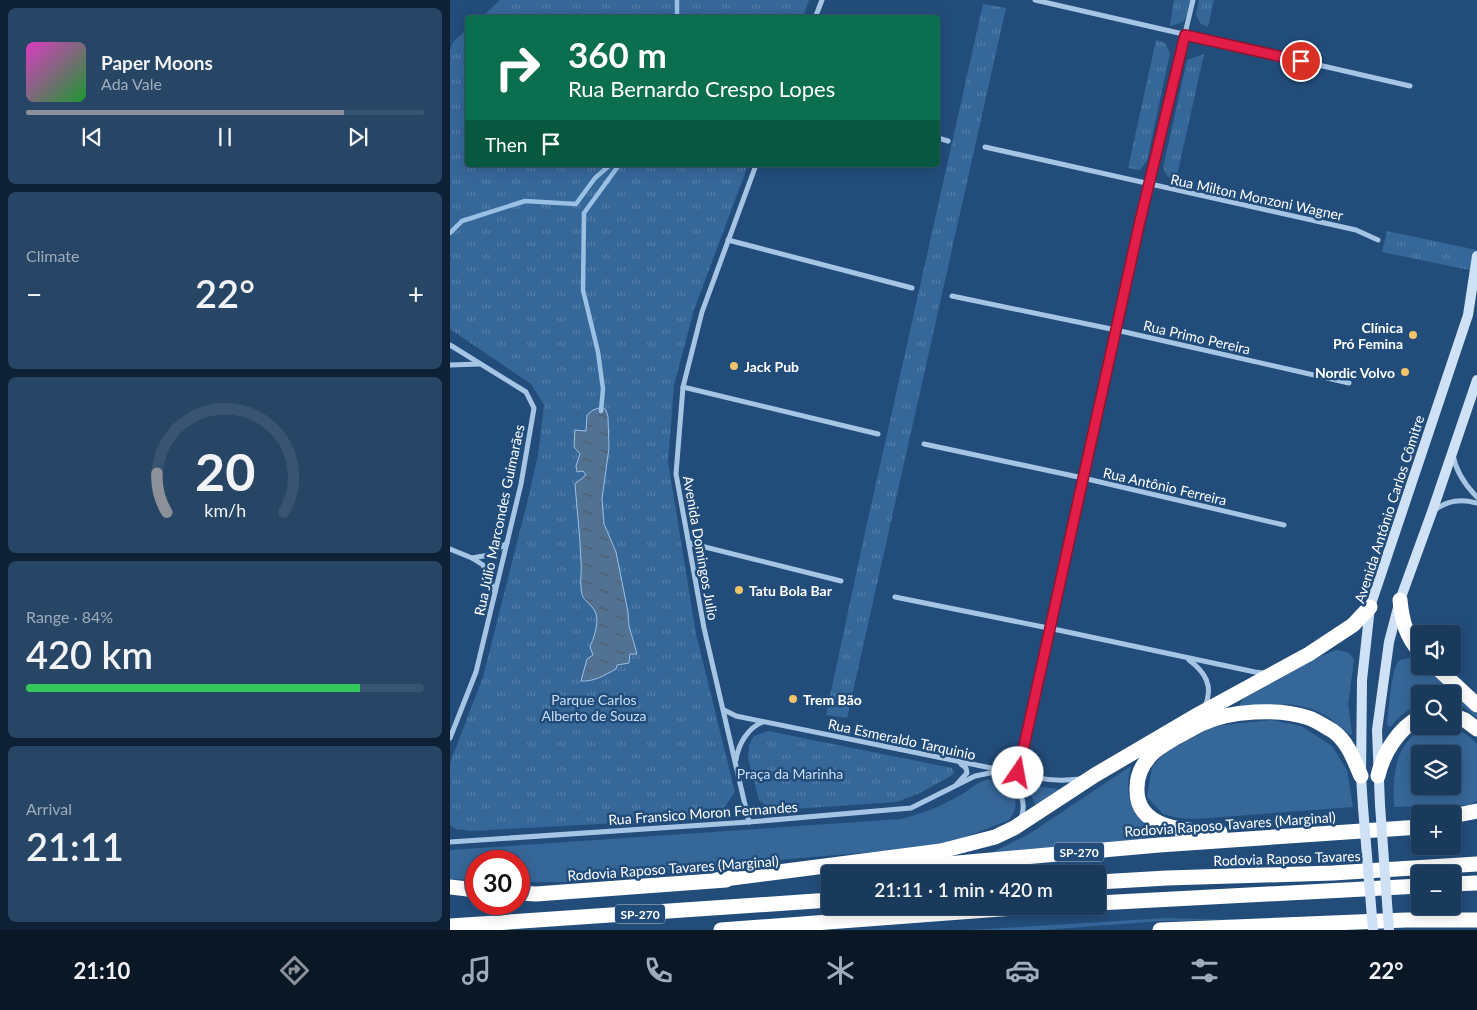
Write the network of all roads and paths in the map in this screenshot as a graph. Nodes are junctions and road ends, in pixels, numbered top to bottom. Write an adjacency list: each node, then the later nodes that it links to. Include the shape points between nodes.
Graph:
1 (822, 0): 4 (street)
2 (1035, 0): 5 (street)
3 (1193, 0): 5 (street)
4 (816, 15)
5 (1185, 35): 6 (street); 11 (street)
6 (1410, 86)
7 (940, 139): 8 (street)
8 (948, 141)
9 (984, 147): 11 (street, Rua Milton Monzoni Wagner)
10 (755, 167): 12 (street, Avenida Domingos Julio)
11 (1149, 185): 13 (street, Rua Milton Monzoni Wagner, via 1356,230); 17 (street)
12 (728, 240): 15 (street); 23 (street, Avenida Domingos Julio, via 702,312)
13 (1378, 240)
14 (1477, 256): 40 (main road, Avenida Antônio Carlos Cômitre, via 1468,315)
15 (912, 288)
16 (952, 296): 17 (street, Rua Primo Pereira)
17 (1116, 330): 22 (street, Rua Primo Pereira); 27 (street)
18 (450, 345): 19 (street, Rua Júlio Marcondes Guimarães)
19 (480, 364): 20 (street); 32 (street, Rua Júlio Marcondes Guimarães, via 526,392 534,408)
20 (450, 365)
21 (1477, 380): 26 (main road)
22 (1349, 383)
23 (683, 387): 24 (street); 33 (street, Avenida Domingos Julio, via 676,474)
24 (878, 434)
25 (924, 444): 27 (street, Rua Antônio Ferreira)
26 (1453, 451): 28 (street, via 1458,472); 30 (main road)
27 (1083, 478): 31 (street, Rua Antônio Ferreira); 41 (street)
28 (1477, 497)
29 (1477, 503): 30 (street, via 1455,500)
30 (1432, 512): 39 (main road)
31 (1284, 525)
32 (507, 542): 35 (street, via 489,555); 37 (street, Rua Júlio Marcondes Guimarães)
33 (689, 543): 36 (street); 47 (street, Avenida Domingos Julio, via 704,628)
34 (450, 549): 35 (street)
35 (472, 558): 37 (street, via 483,565)
36 (841, 580)
37 (496, 592): 53 (street, Rua Júlio Marcondes Guimarães, via 476,672)
38 (895, 597): 41 (street)
39 (1400, 600): 42 (highway, via 1401,616); 59 (main road, via 1383,679 1377,730)
40 (1370, 607): 44 (highway, via 1353,625); 58 (main road, Avenida Antônio Carlos Cômitre, via 1362,680)
41 (1050, 628): 43 (street); 56 (street)
42 (1411, 640)
43 (1187, 658): 44 (street, via 1255,672); 48 (street, via 1204,672 1207,680 1207,701)
44 (1276, 672): 48 (highway)
45 (1445, 675): 46 (highway)
46 (1477, 705)
47 (724, 710): 50 (street, Rua Esmeraldo Tarquinio, via 736,716); 54 (street, Avenida Domingos Julio)
48 (1199, 714): 57 (highway)
49 (1461, 718): 52 (highway)
50 (764, 721): 54 (street, via 747,734); 55 (street, Rua Esmeraldo Tarquinio)
51 (1411, 724): 59 (highway, via 1390,746)
52 (1477, 729)
53 (450, 738)
54 (735, 762): 63 (street, Avenida Domingos Julio)
55 (958, 762): 56 (street, Rua Esmeraldo Tarquinio); 60 (street, Rua Fransico Moron Fernandes, via 967,773)
56 (1018, 773): 57 (street, Rua Esmeraldo Tarquinio, via 1054,781); 60 (street, Rua Fransico Moron Fernandes, via 975,776); 67 (street, via 1024,810)
57 (1095, 774): 67 (highway)
58 (1361, 776): 70 (highway, via 1350,751 1334,732 1311,719 1284,712 1257,712 1202,723 1152,753 1137,780 1136,794 1142,809 1160,824 1183,831); 90 (main road, Avenida Antônio Carlos Cômitre, bridge)
59 (1378, 776): 91 (main road, bridge)
60 (952, 788): 63 (street, Rua Fransico Moron Fernandes, via 911,808)
61 (1477, 811): 62 (highway)
62 (1461, 814)
63 (749, 822): 71 (street, Rua Fransico Moron Fernandes)
64 (1411, 822): 69 (highway)
65 (1477, 823): 66 (highway)
66 (1461, 824)
67 (1014, 828): 75 (highway, SP-270, via 995,837 941,851)
68 (1411, 828): 69 (highway, Rodovia Raposo Tavares (Marginal) / SP-270)
69 (1340, 833): 70 (highway, Rodovia Raposo Tavares (Marginal) / SP-270)
70 (1302, 835): 73 (highway, Rodovia Raposo Tavares (Marginal) / SP-270)
71 (450, 842)
72 (1477, 864): 76 (highway, Rodovia Raposo Tavares / SP-270)
73 (933, 865)
74 (821, 875): 75 (highway, Rodovia Raposo Tavares (Marginal) / SP-270)
75 (716, 880): 82 (highway, Rodovia Raposo Tavares (Marginal) / SP-270)
76 (1106, 882)
77 (1477, 883): 78 (highway)
78 (1461, 884)
79 (1411, 886): 84 (highway)
80 (450, 887): 81 (highway)
81 (465, 889)
82 (530, 894)
83 (821, 901): 87 (highway, SP-270)
84 (1106, 902)
85 (921, 915): 88 (highway)
86 (1476, 920): 89 (highway); 92 (highway)
87 (450, 926)
88 (721, 930)
89 (1160, 930)
90 (1373, 930)
91 (1390, 930)
92 (1398, 930)

